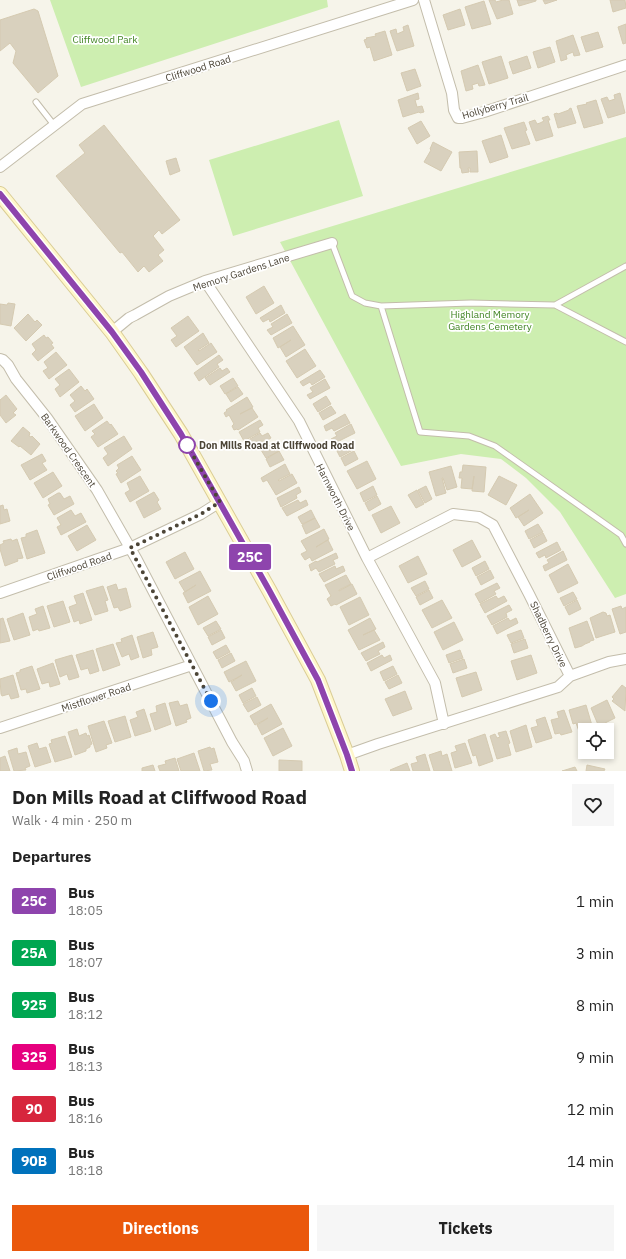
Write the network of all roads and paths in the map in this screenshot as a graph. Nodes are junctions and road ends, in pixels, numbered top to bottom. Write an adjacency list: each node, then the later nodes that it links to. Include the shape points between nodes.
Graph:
1 (412, 0): 5 (street, Cliffwood Road, via 82,104)
2 (424, 0): 3 (street, Hollyberry Trail, via 458,118 484,112)
3 (626, 65)
4 (36, 102): 5 (lane)
5 (54, 125): 6 (street, Cliffwood Road)
6 (0, 167)
7 (0, 194): 13 (main road)
8 (332, 243): 10 (street, Memory Gardens Lane); 12 (lane, via 352,296 365,304)
9 (626, 266): 11 (lane)
10 (205, 281): 13 (street, Memory Gardens Lane, via 169,296 129,318); 19 (street, Harnworth Drive, via 299,421)
11 (555, 305): 12 (lane, via 472,303); 14 (lane)
12 (381, 306): 17 (lane, via 420,432 470,436 495,446 621,535)
13 (112, 332): 16 (main road, via 181,434)
14 (626, 342)
15 (0, 359): 18 (street, Barkwood Crescent, via 8,365 82,467)
16 (220, 502): 18 (street, Cliffwood Road, via 201,514); 26 (main road, via 318,680)
17 (626, 544)
18 (130, 548): 20 (street, Cliffwood Road); 22 (street, Barkwood Crescent)
19 (367, 558): 23 (street, Shadberry Drive, via 453,514 479,517 493,525); 24 (street, Harnworth Drive, via 435,683)
20 (0, 593)
21 (626, 660): 23 (street, via 609,662)
22 (192, 665): 25 (street, Mistflower Road); 27 (street, Barkwood Crescent)
23 (570, 676): 24 (street, Shadberry Drive, via 558,687)
24 (444, 724): 26 (street, Shadberry Drive)
25 (0, 728)
26 (347, 755): 28 (main road)
27 (247, 771)
28 (352, 771)

